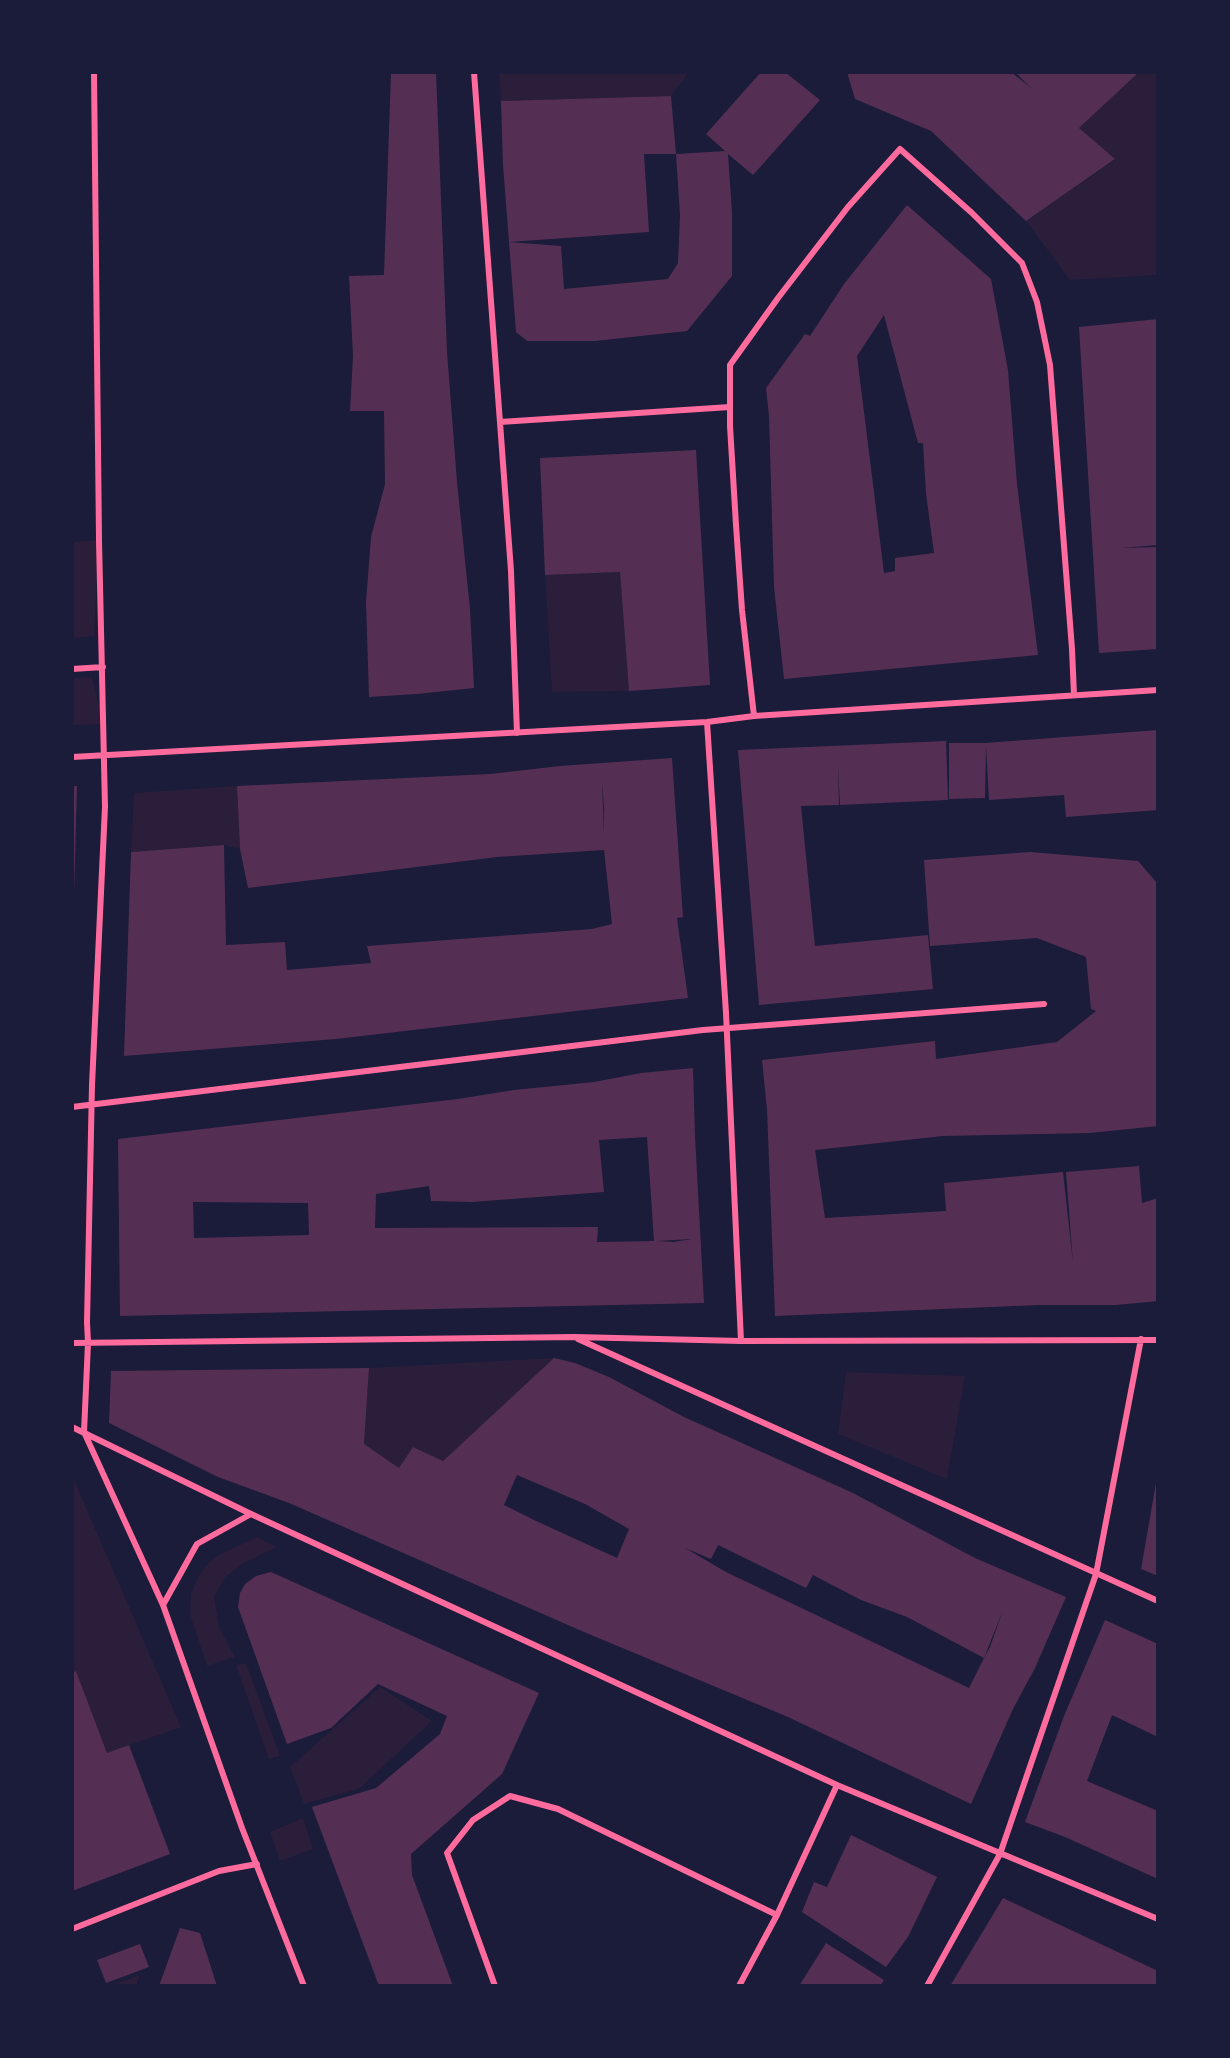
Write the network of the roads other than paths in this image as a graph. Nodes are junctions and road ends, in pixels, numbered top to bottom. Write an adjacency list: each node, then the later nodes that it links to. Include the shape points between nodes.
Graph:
1 (94, 72): 5 (street)
2 (474, 72): 4 (street)
3 (730, 406): 4 (street); 8 (street, via 730,364 848,207 900,148 1022,263 1037,302 1051,376); 9 (street, via 742,610)
4 (500, 422): 11 (street)
5 (102, 668): 6 (street); 12 (street)
6 (72, 669)
7 (1158, 690): 8 (street)
8 (1074, 695): 9 (street)
9 (754, 716): 10 (street)
10 (707, 722): 11 (street); 15 (street)
11 (517, 733): 12 (street)
12 (105, 755): 13 (street); 16 (street)
13 (72, 757)
14 (1044, 1004): 15 (street)
15 (727, 1028): 16 (street, via 384,1067); 21 (street)
16 (91, 1106): 17 (street); 23 (street)
17 (72, 1107)
18 (574, 1338): 21 (street); 23 (street); 27 (street)
19 (1142, 1339): 20 (street); 21 (street); 27 (street)
20 (1158, 1340)
21 (741, 1341)
22 (72, 1343): 23 (street)
23 (88, 1343): 25 (street)
24 (72, 1427): 25 (street)
25 (84, 1432): 26 (street); 29 (street)
26 (251, 1514): 29 (street, via 197,1544); 30 (street)
27 (1096, 1574): 28 (street); 31 (street)
28 (1158, 1601)
29 (163, 1605): 32 (street)
30 (837, 1785): 31 (street); 33 (street)
31 (1000, 1854): 34 (street); 39 (street)
32 (257, 1864): 35 (street, via 219,1870); 36 (street)
33 (777, 1915): 37 (street, via 558,1809 510,1796 473,1820 447,1853); 38 (street)
34 (1158, 1919)
35 (72, 1929)
36 (304, 1986)
37 (495, 1986)
38 (739, 1986)
39 (927, 1986)

